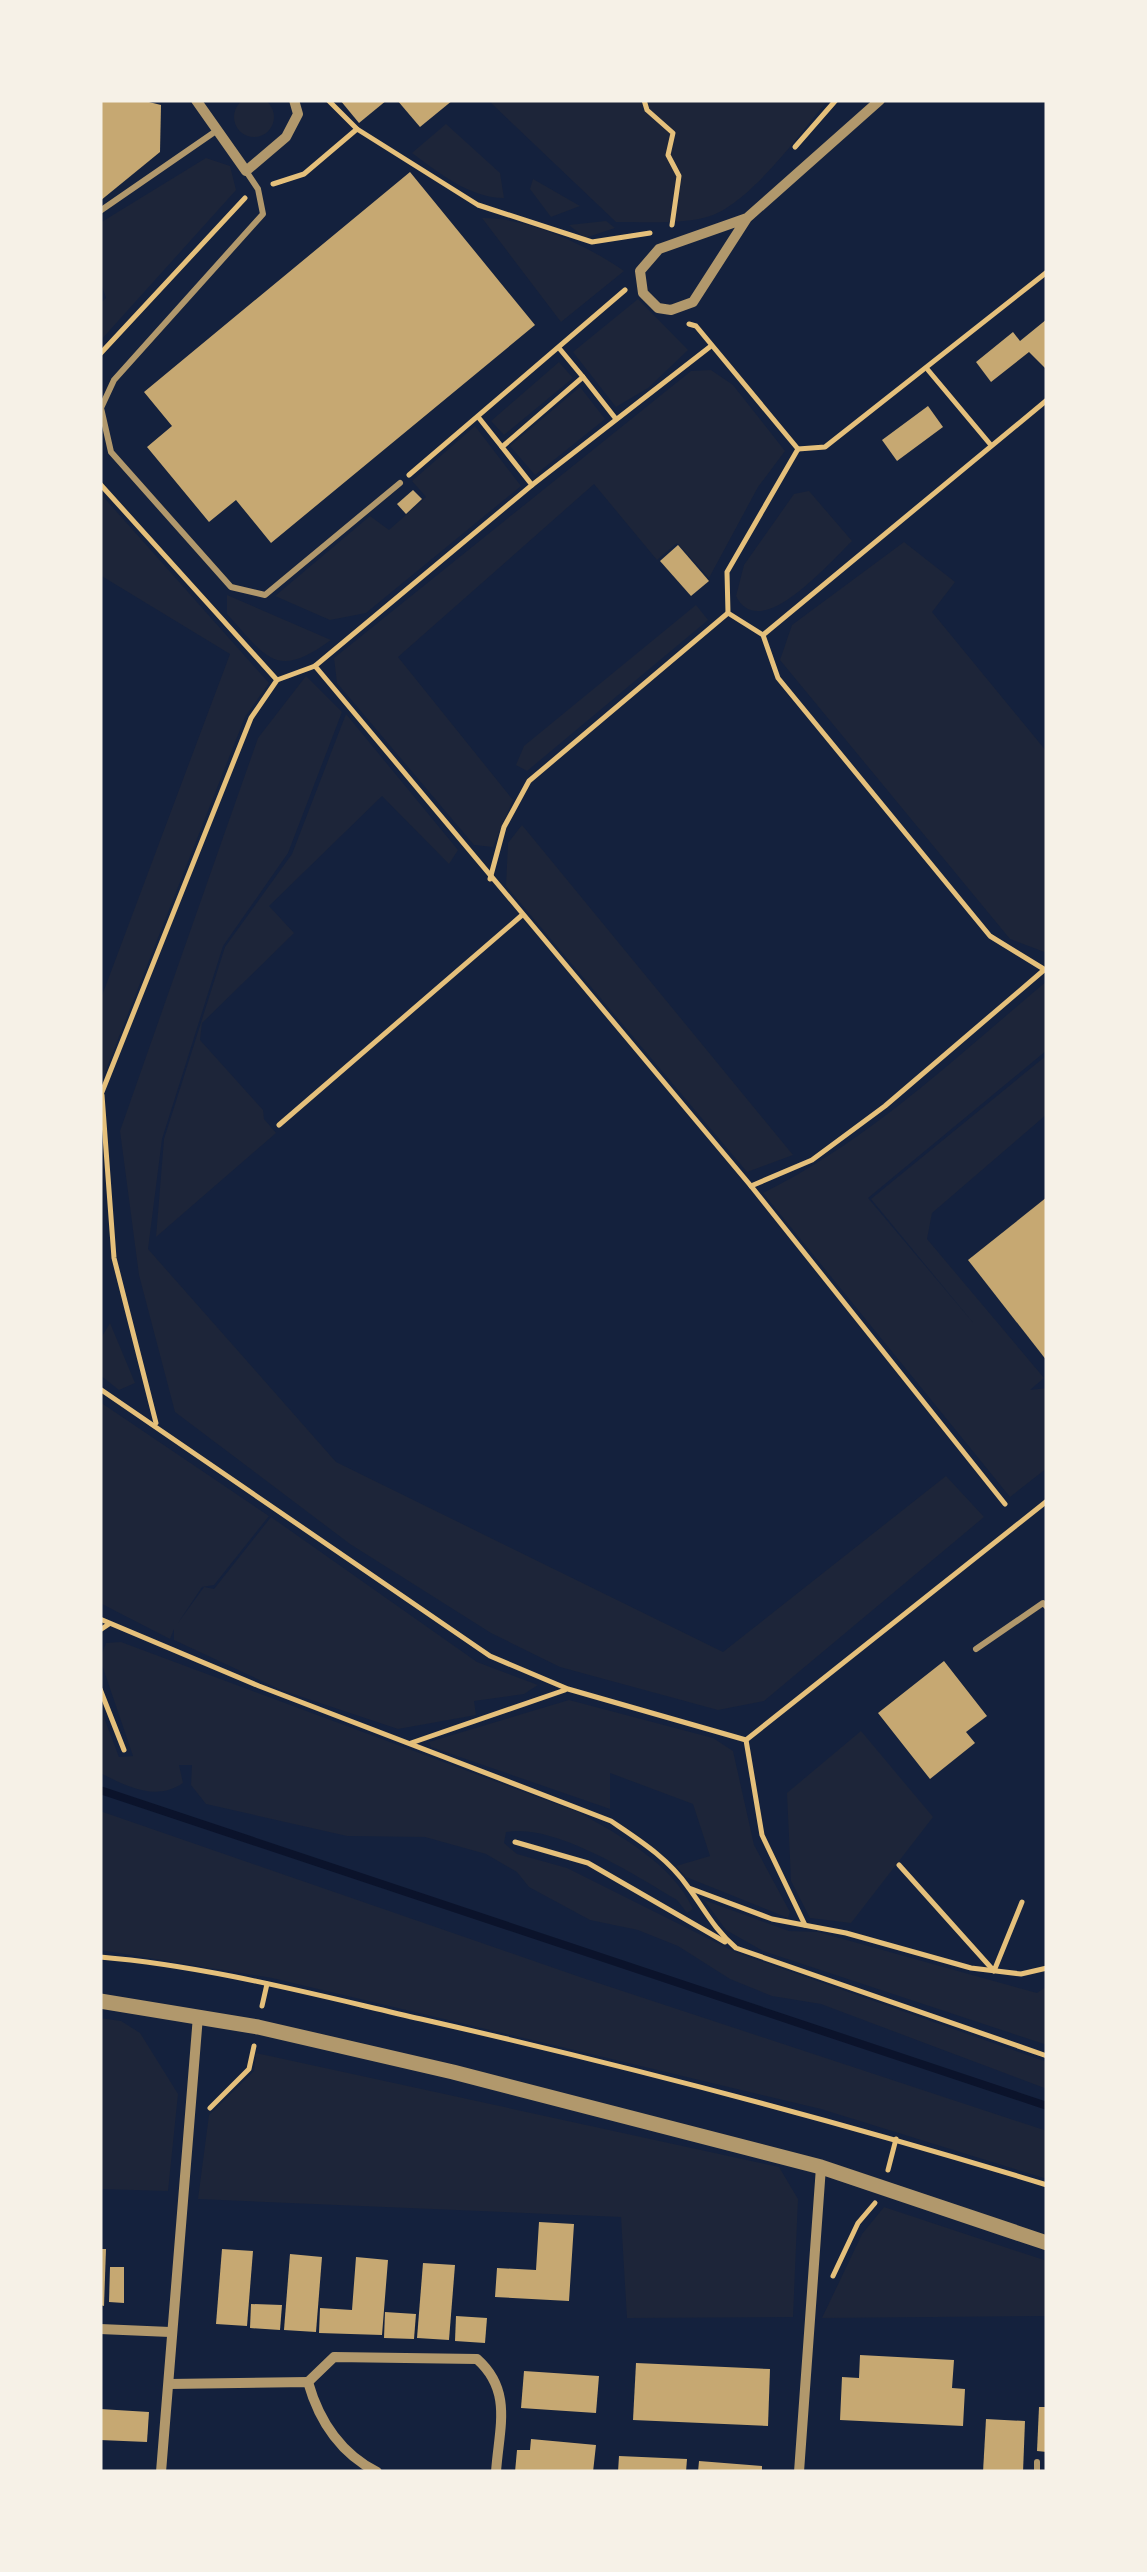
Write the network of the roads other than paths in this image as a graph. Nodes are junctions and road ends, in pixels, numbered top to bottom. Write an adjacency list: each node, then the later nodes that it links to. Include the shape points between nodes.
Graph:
1 (294, 100): 5 (street, via 298,114 286,137)
2 (880, 100): 7 (street)
3 (198, 101): 4 (street)
4 (217, 130): 5 (street); 6 (lane)
5 (246, 171): 8 (lane, via 263,214 114,380 101,408 111,452 231,587 265,595)
6 (100, 211)
7 (747, 218): 7 (street, via 659,249 640,271 648,299 671,310 693,302)
8 (400, 483)
9 (1047, 1608): 10 (lane, via 1043,1603)
10 (976, 1650)
11 (100, 2002): 12 (street)
12 (198, 2016): 13 (street, via 453,2072); 16 (street)
13 (820, 2167): 14 (street); 23 (street)
14 (1047, 2243)
15 (100, 2328): 16 (street)
16 (170, 2332): 18 (street)
17 (308, 2382): 18 (street); 21 (street, via 330,2433 358,2463); 22 (street, via 334,2357 477,2359 502,2391)
18 (169, 2384): 20 (street)
19 (1038, 2462): 24 (lane)
20 (162, 2472)
21 (377, 2472)
22 (496, 2472)
23 (798, 2472)
24 (1037, 2472)

